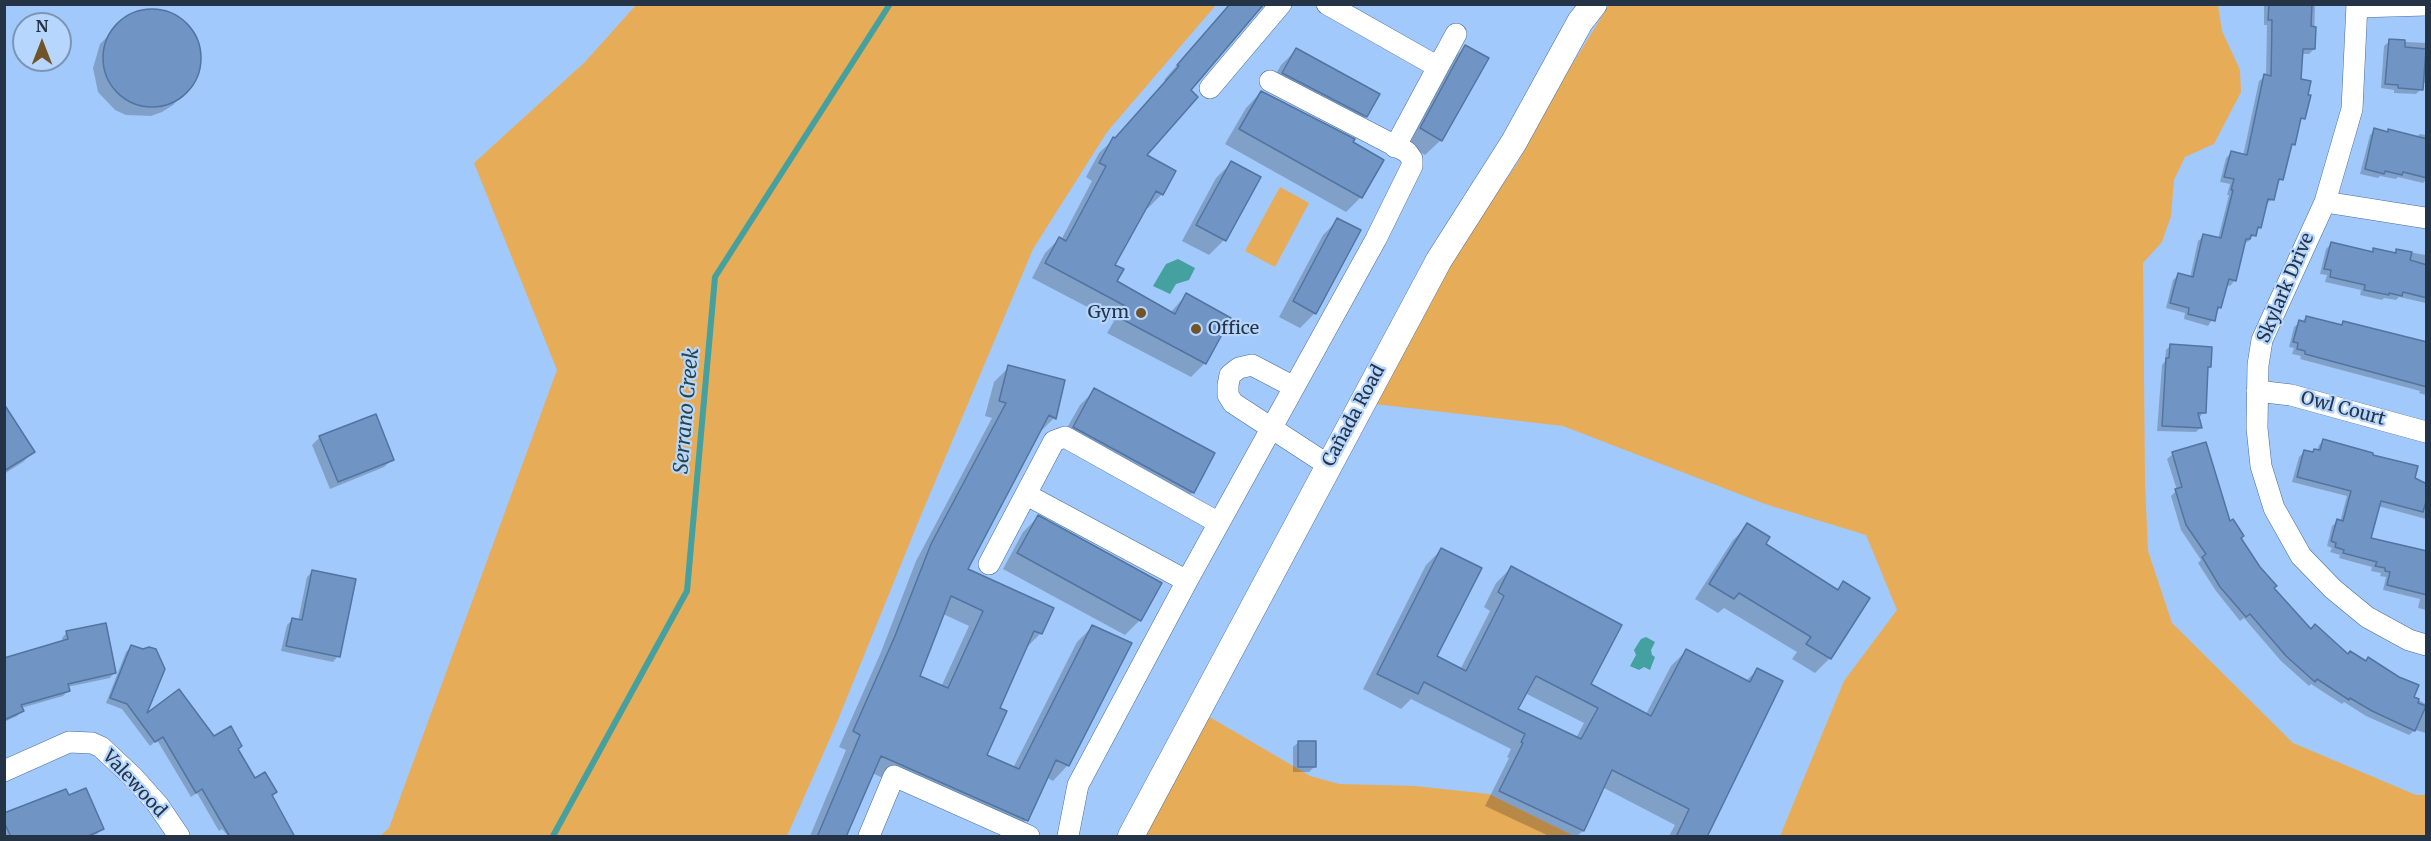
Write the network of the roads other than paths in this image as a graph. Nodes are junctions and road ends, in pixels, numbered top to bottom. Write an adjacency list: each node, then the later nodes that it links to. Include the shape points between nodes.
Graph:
1 (1281, 4): 9 (street)
2 (1326, 4): 7 (street)
3 (1594, 4): 17 (street, Cañada Road, via 1580,22 1514,142 1439,260)
4 (2427, 5): 5 (street)
5 (2357, 6): 11 (street, Skylark Drive, via 2352,109)
6 (1456, 34): 7 (street)
7 (1438, 67): 10 (street)
8 (1270, 81): 10 (street)
9 (1210, 88)
10 (1395, 147): 13 (street, via 1407,152 1412,166)
11 (2325, 201): 12 (street); 14 (street, Skylark Drive, via 2262,340)
12 (2427, 218)
13 (1294, 387): 15 (street); 15 (street, via 1252,365 1230,375 1228,395 1233,403)
14 (2258, 391): 16 (street, Owl Court, via 2311,400); 22 (street, Skylark Drive, via 2261,466 2274,508 2301,556 2367,616 2409,640)
15 (1271, 428): 17 (street); 19 (street)
16 (2427, 432)
17 (1328, 465): 28 (street, Cañada Road)
18 (1027, 495): 19 (street, via 1054,441 1065,438); 20 (street); 21 (street)
19 (1219, 523): 21 (street)
20 (989, 564)
21 (1186, 581): 27 (street, via 1078,785)
22 (2427, 645)
23 (4, 771): 24 (street, Valewood, via 69,742 101,747 158,805)
24 (180, 837)
25 (869, 837): 26 (street, via 894,776)
26 (1029, 837)
27 (1068, 837)
28 (1131, 837)

